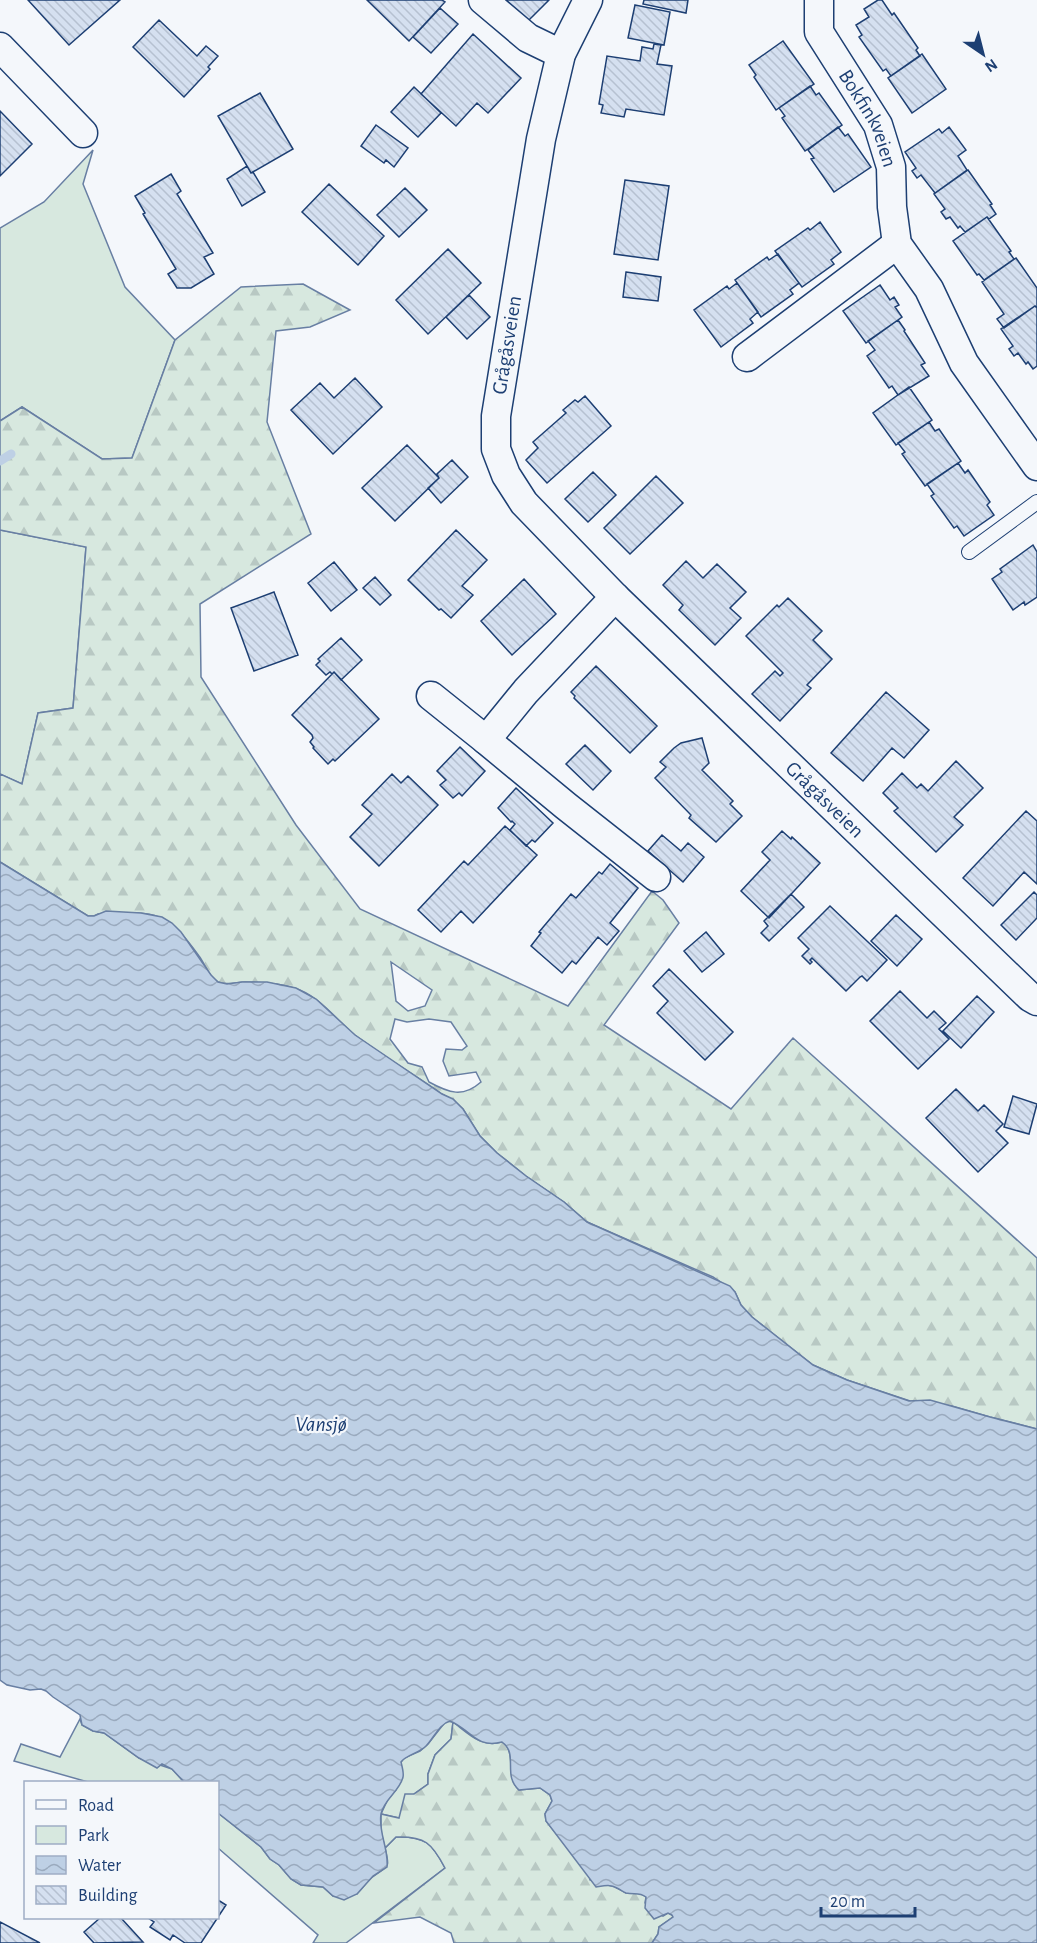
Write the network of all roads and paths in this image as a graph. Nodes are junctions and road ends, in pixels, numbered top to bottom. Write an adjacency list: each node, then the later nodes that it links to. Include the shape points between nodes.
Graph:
1 (483, 0): 5 (street, via 528,38)
2 (588, 0): 5 (street, Grågåsveien)
3 (819, 0): 7 (street, Bokfinkveien, via 819,32 878,124 891,167)
4 (0, 47): 6 (street)
5 (561, 54): 12 (street, Grågåsveien, via 541,139 510,322 496,416 496,448 506,475 524,503)
6 (83, 133)
7 (897, 244): 8 (street); 9 (street, Bokfinkveien, via 929,289 964,363)
8 (747, 357)
9 (1037, 466)
10 (1037, 502): 11 (lane)
11 (969, 552)
12 (615, 597): 14 (street, via 526,691); 16 (street, Grågåsveien)
13 (431, 696): 14 (street)
14 (486, 740): 15 (street)
15 (656, 878)
16 (1037, 1001)

